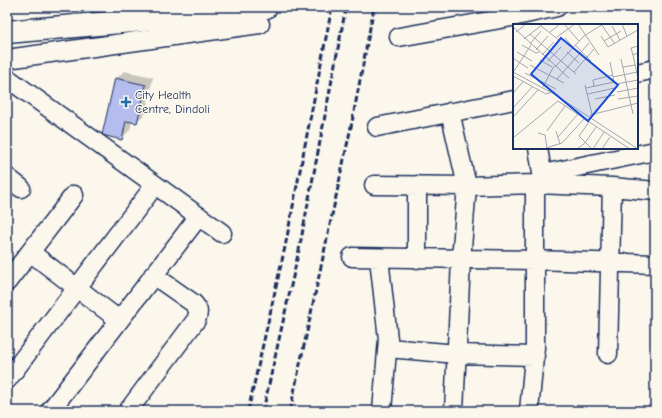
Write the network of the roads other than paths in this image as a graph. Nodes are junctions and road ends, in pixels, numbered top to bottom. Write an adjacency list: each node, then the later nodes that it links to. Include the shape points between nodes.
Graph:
1 (129, 7): 5 (main road)
2 (557, 7): 4 (street)
3 (263, 16): 6 (main road, via 177,17); 8 (street)
4 (512, 18): 7 (street)
5 (7, 20)
6 (7, 32)
7 (399, 37)
8 (14, 58): 11 (street)
9 (655, 69): 10 (street)
10 (638, 73)
11 (8, 84): 18 (street)
12 (513, 100): 13 (street)
13 (450, 112): 14 (street); 21 (street)
14 (377, 127)
15 (538, 149): 17 (street)
16 (655, 151): 17 (street)
17 (541, 181): 21 (street); 22 (street); 32 (street)
18 (155, 185): 25 (street); 37 (street)
19 (374, 185): 20 (street)
20 (417, 185): 21 (street); 30 (street)
21 (467, 186): 31 (street)
22 (612, 187): 23 (street); 33 (street)
23 (655, 191)
24 (74, 195): 27 (street)
25 (199, 216): 26 (street); 35 (street)
26 (222, 233)
27 (30, 252): 36 (street); 37 (street)
28 (352, 257): 29 (street)
29 (379, 258): 30 (street); 39 (street)
30 (417, 259): 31 (street)
31 (461, 260): 32 (street); 40 (street)
32 (535, 260): 33 (street); 42 (street)
33 (610, 263): 34 (street); 41 (street)
34 (655, 264)
35 (153, 275): 38 (street); 45 (street, via 193,303 198,313 196,320)
36 (7, 282)
37 (77, 288): 38 (street); 43 (street)
38 (119, 320): 44 (street)
39 (388, 348): 40 (street); 46 (street)
40 (457, 354): 42 (street); 47 (street)
41 (608, 354)
42 (535, 356): 48 (street)
43 (7, 380)
44 (50, 411)
45 (128, 411)
46 (382, 411)
47 (454, 411)
48 (529, 411)

